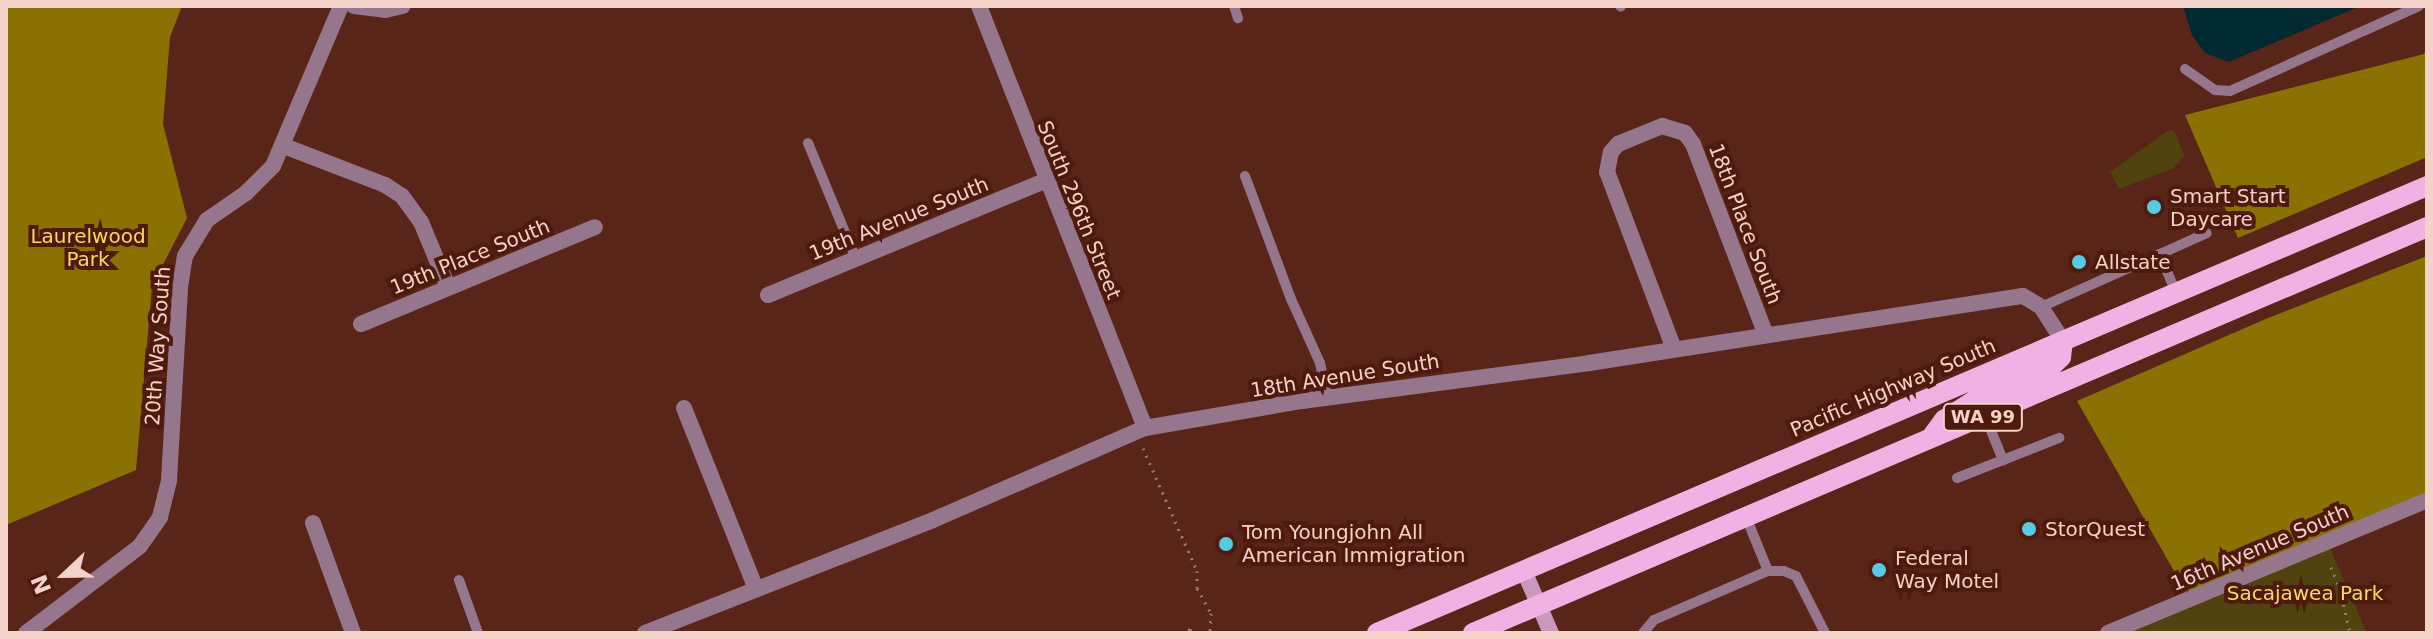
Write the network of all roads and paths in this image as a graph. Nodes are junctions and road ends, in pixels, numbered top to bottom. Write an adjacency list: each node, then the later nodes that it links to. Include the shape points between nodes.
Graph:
1 (341, 6): 10 (street, 20th Way South)
2 (354, 6): 3 (street)
3 (403, 6)
4 (979, 6): 12 (street, South 296th Street)
5 (1234, 6): 7 (lane)
6 (2419, 6): 8 (lane, via 2230,91 2215,90)
7 (1238, 18)
8 (2185, 69)
9 (808, 143): 18 (lane)
10 (284, 146): 19 (street, via 402,196 421,222); 44 (street, 20th Way South, via 262,179 207,220 189,245 180,287 169,480 152,532)
11 (1245, 176): 27 (lane, via 1320,363)
12 (1045, 181): 18 (street, 19th Avenue South); 30 (street, South 296th Street)
13 (2427, 186): 20 (main road, Pacific Highway South / WA 99)
14 (595, 227): 19 (street, 19th Place South)
15 (2427, 227): 29 (main road, WA 99)
16 (2207, 233): 17 (lane)
17 (2160, 254): 20 (lane); 22 (lane)
18 (856, 259): 21 (street, 19th Avenue South)
19 (448, 287): 23 (street, 19th Place South)
20 (2176, 293): 25 (main road, Pacific Highway South / WA 99)
21 (768, 295)
22 (2041, 307): 24 (street, 18th Avenue South, via 2023,296); 25 (street)
23 (361, 324)
24 (1766, 335): 26 (street, 18th Avenue South); 26 (street, 18th Place South, via 1693,144 1685,133 1662,126 1618,144 1607,172)
25 (2063, 341): 32 (main road, via 2061,357 2052,366 1976,399 1944,420); 39 (main road, Pacific Highway South / WA 99)
26 (1674, 349): 27 (street, 18th Avenue South)
27 (1327, 397): 30 (street, 18th Avenue South)
28 (684, 408): 42 (street)
29 (1985, 416): 32 (main road, WA 99); 33 (lane)
30 (1141, 431): 42 (street, 18th Avenue South); 50 (path, via 1197,571 1197,588 1211,613)
31 (2059, 438): 33 (lane)
32 (1931, 439): 36 (main road, WA 99)
33 (2003, 460): 34 (lane)
34 (1957, 478)
35 (2427, 500): 56 (street, 16th Avenue South)
36 (1746, 517): 40 (lane); 43 (main road, WA 99)
37 (313, 523): 45 (street)
38 (2331, 567): 57 (path)
39 (1524, 571): 43 (main road); 51 (main road, Pacific Highway South / WA 99)
40 (1768, 571): 54 (lane, via 1654,620); 55 (lane, via 1796,576)
41 (459, 580): 46 (lane)
42 (756, 589): 47 (street, 18th Avenue South)
43 (1539, 605): 52 (main road, WA 99); 53 (main road)
44 (26, 633)
45 (353, 633)
46 (478, 633)
47 (645, 633)
48 (1181, 633): 49 (path)
49 (1192, 633)
50 (1210, 633)
51 (1377, 633)
52 (1473, 633)
53 (1551, 633)
54 (1643, 633)
55 (1825, 633)
56 (2108, 633)
57 (2350, 633)

